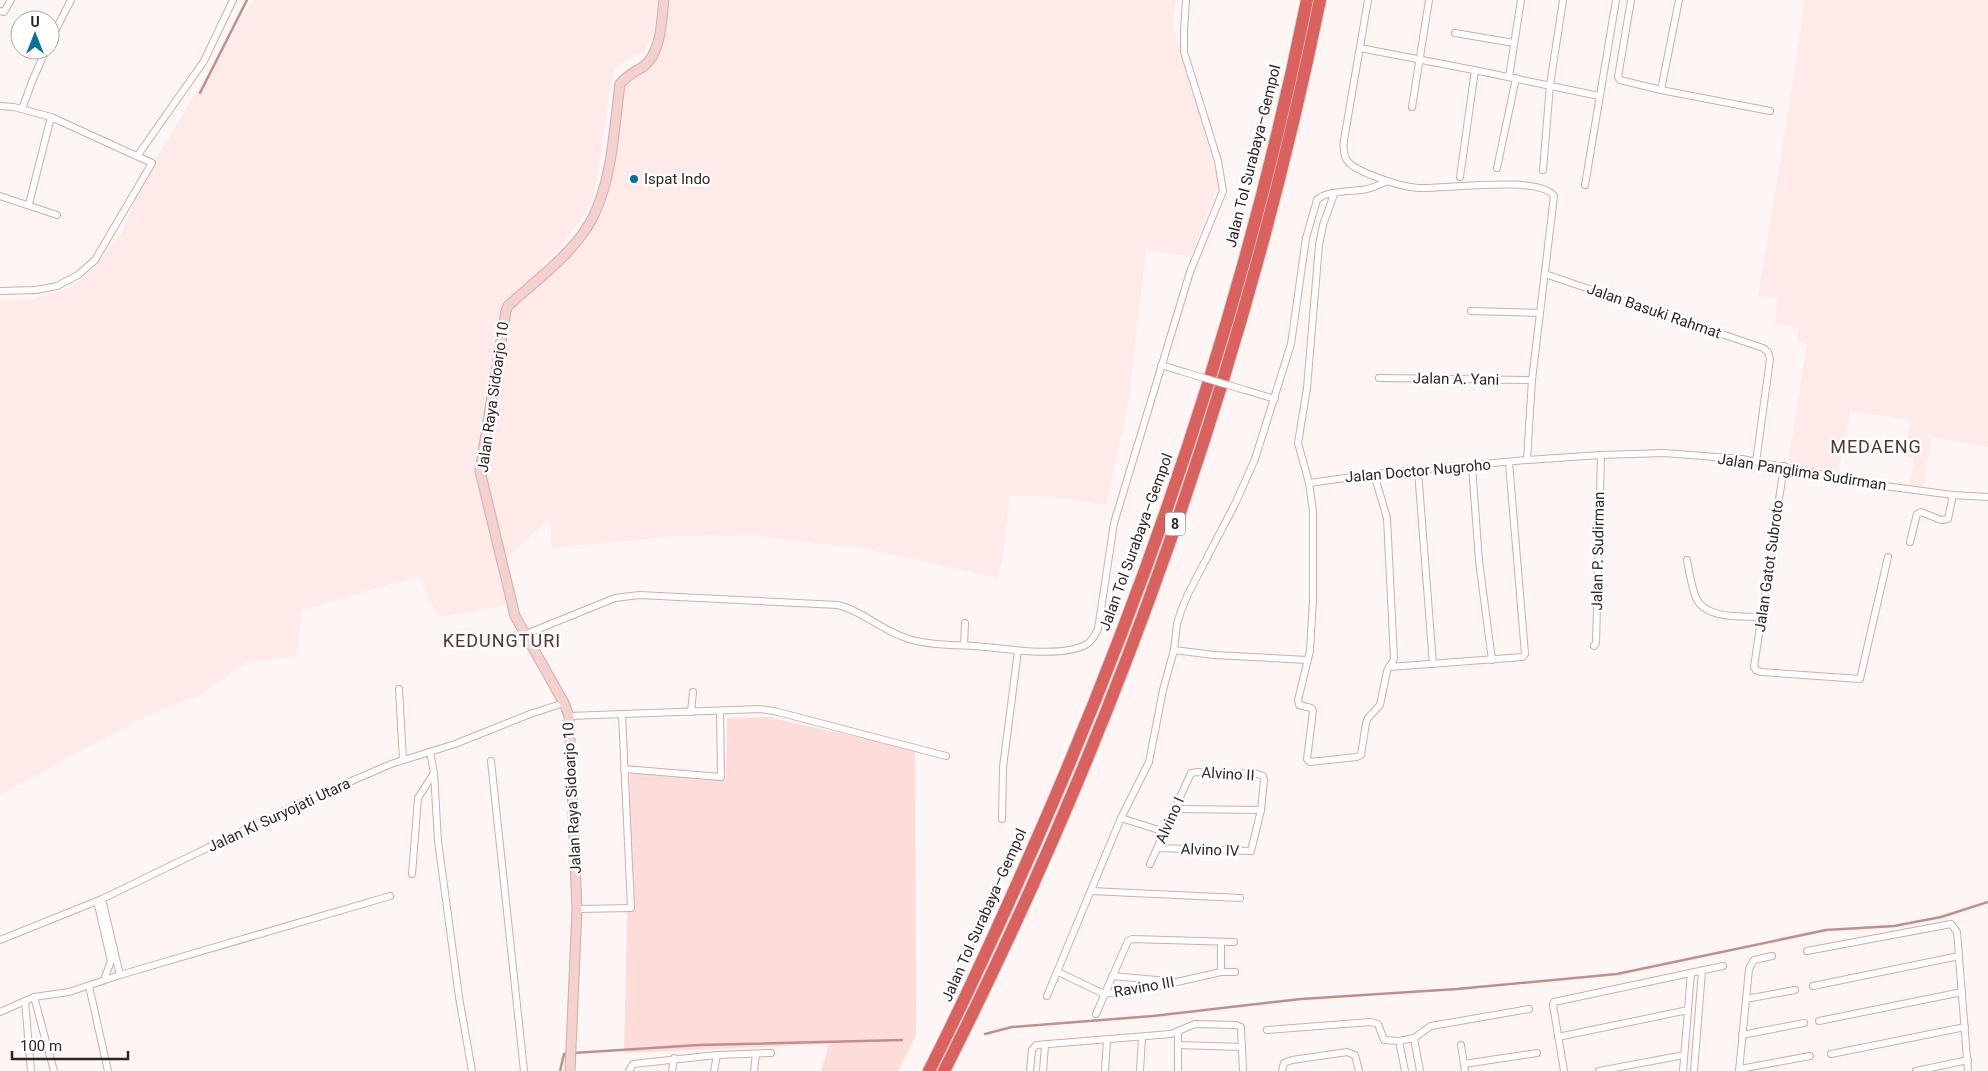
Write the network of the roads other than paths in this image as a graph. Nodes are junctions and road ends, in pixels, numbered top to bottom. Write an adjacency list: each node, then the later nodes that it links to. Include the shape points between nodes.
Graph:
1 (11, 0): 15 (street, via 4,12)
2 (71, 0): 16 (street)
3 (233, 0): 32 (street, via 204,62)
4 (664, 0): 66 (street, Jalan Raya Sidoarjo 10, via 652,58 625,76 620,84 608,172 594,214 586,229 565,253 506,311 480,471 511,603)
5 (1186, 0): 46 (street, via 1184,52 1218,160 1223,191 1190,272)
6 (1307, 0): 167 (highway, Jalan Tol Surabaya–Gempol / 8, via 1272,155 1238,283 1158,535 1062,782)
7 (1320, 0): 168 (highway, Jalan Tol Surabaya–Gempol / 8, via 1274,199 1190,482 1087,758 1029,893)
8 (1368, 0): 19 (street)
9 (1428, 0): 20 (street)
10 (1521, 0): 18 (street)
11 (1564, 0): 24 (street)
12 (1616, 0): 26 (street)
13 (1631, 0): 25 (street, via 1619,79)
14 (1679, 0): 25 (street)
15 (0, 11)
16 (60, 21)
17 (1455, 33): 18 (street)
18 (1514, 43): 23 (street)
19 (1360, 48): 20 (street); 36 (street, via 1343,153 1358,170)
20 (1420, 59): 22 (street); 28 (street)
21 (42, 60): 29 (street)
22 (1475, 70): 23 (street); 35 (street)
23 (1512, 78): 24 (street); 33 (street)
24 (1550, 85): 26 (street); 34 (street)
25 (1660, 90): 30 (street)
26 (1599, 96): 37 (street)
27 (0, 106): 29 (street)
28 (1412, 107)
29 (22, 109): 31 (street)
30 (1770, 111)
31 (51, 117): 32 (street); 40 (street)
32 (139, 156): 43 (street, via 152,164 95,260 78,275 57,286)
33 (1497, 168)
34 (1543, 170)
35 (1460, 177)
36 (1386, 182): 38 (street, via 1369,189); 42 (street, via 1417,188 1500,184 1547,190 1554,199)
37 (1585, 185)
38 (1334, 194): 49 (street, via 1320,197 1314,209 1302,260 1292,344); 58 (street, via 1319,246 1307,388 1299,435 1300,453)
39 (0, 196): 40 (street)
40 (29, 204): 41 (street)
41 (56, 215)
42 (1545, 274): 45 (street); 52 (street, Jalan Basuki Rahmat, via 1768,352 1770,359)
43 (0, 291)
44 (1471, 311): 45 (street)
45 (1540, 313): 48 (street)
46 (1161, 365): 49 (street, bridge); 70 (street, via 1114,523 1098,628 1093,639 1087,644 1054,651)
47 (1379, 378): 48 (street, Jalan A. Yani)
48 (1532, 380): 51 (street)
49 (1275, 398): 69 (street, via 1240,493 1181,611)
50 (1601, 455): 51 (street, Jalan Panglima Sudirman); 52 (street, Jalan Panglima Sudirman, via 1664,453); 68 (street, Jalan P. Sudirman)
51 (1527, 460): 53 (street, Jalan Doctor Nugroho)
52 (1756, 462): 55 (street, Jalan Panglima Sudirman)
53 (1509, 463): 54 (street, Jalan Doctor Nugroho); 72 (street, via 1525,654 1523,657)
54 (1472, 466): 56 (street, Jalan Doctor Nugroho); 72 (street, via 1479,561)
55 (1784, 466): 59 (street, Jalan Panglima Sudirman, via 1877,485); 64 (street, Jalan Gatot Subroto)
56 (1418, 471): 57 (street, Jalan Doctor Nugroho); 73 (street)
57 (1374, 474): 58 (street, Jalan Doctor Nugroho); 74 (street, via 1388,530 1394,659)
58 (1309, 483): 71 (street, via 1313,511 1313,600)
59 (1952, 495): 60 (street, Jalan Panglima Sudirman); 61 (street, via 1948,519 1941,520 1921,512 1917,514)
60 (1988, 497)
61 (1910, 542)
62 (1888, 557): 64 (street, Jalan Gatot Subroto, via 1860,679 1756,670)
63 (1687, 560): 64 (street, via 1695,596 1704,606 1717,614)
64 (1762, 617)
65 (965, 623): 67 (street)
66 (526, 634): 67 (street, via 615,598 628,595 674,596 838,605 909,639); 77 (street, Jalan Raya Sidoarjo 10)
67 (964, 645): 70 (street)
68 (1594, 646)
69 (1174, 650): 71 (street); 91 (street, via 1149,762)
70 (1018, 651): 92 (street, via 1003,767)
71 (1307, 660): 74 (street, via 1298,702 1314,711 1307,759 1310,762 1361,755 1366,723 1380,706)
72 (1492, 660): 73 (street)
73 (1433, 664): 74 (street)
74 (1390, 667)
75 (399, 689): 84 (street)
76 (693, 692): 78 (street)
77 (564, 703): 81 (street, Jalan Raya Sidoarjo 10); 82 (street, Jalan KI Suryojati Utara)
78 (692, 712): 79 (street); 80 (street)
79 (720, 712): 83 (street, via 774,711); 86 (street, via 721,777)
80 (622, 714): 81 (street); 86 (street)
81 (569, 716): 101 (street, Jalan Raya Sidoarjo 10)
82 (430, 752): 84 (street, Jalan KI Suryojati Utara); 87 (street)
83 (946, 756)
84 (403, 760): 100 (street, Jalan KI Suryojati Utara, via 296,805)
85 (491, 761): 162 (street)
86 (624, 769): 101 (street, via 631,908)
87 (434, 774): 96 (street, via 418,798); 161 (street, via 438,841)
88 (1189, 776): 89 (street, Alvino I); 90 (street, Alvino II, via 1197,772 1261,775 1264,780)
89 (1176, 809): 90 (street); 93 (street, Alvino I)
90 (1262, 810): 94 (street, Alvino IV, via 1249,851)
91 (1121, 818): 93 (street); 97 (street)
92 (1002, 819)
93 (1165, 832): 94 (street, Alvino I)
94 (1158, 848): 95 (street, Alvino I)
95 (1150, 864)
96 (412, 874)
97 (1091, 891): 99 (street); 110 (street)
98 (390, 896): 114 (street)
99 (1240, 898)
100 (99, 900): 102 (street, Jalan KI Suryojati Utara); 114 (street); 116 (street, via 111,961)
101 (577, 909): 155 (street, Jalan Raya Sidoarjo 10)
102 (0, 940)
103 (1221, 942): 104 (street); 111 (street); 115 (street, via 1130,940 1126,942)
104 (1234, 942)
105 (1806, 951): 107 (street, via 1951,924 1957,932)
106 (1772, 956): 125 (street, via 1752,963)
107 (1959, 956): 119 (street); 121 (street)
108 (1723, 966): 109 (street)
109 (1702, 971): 113 (street); 182 (street)
110 (1058, 972): 122 (street, Ravino III); 123 (street)
111 (1221, 972): 112 (street, Ravino III); 117 (street, Ravino III)
112 (1235, 972)
113 (1691, 973): 128 (street); 137 (street, via 1554,1002)
114 (120, 975): 116 (street)
115 (1112, 976): 117 (street); 122 (street)
116 (104, 980): 118 (street)
117 (1172, 982): 122 (street, Ravino III)
118 (89, 986): 124 (street); 160 (street)
119 (1813, 986)
120 (1795, 990): 125 (street)
121 (1962, 992): 131 (street); 133 (street)
122 (1104, 994): 130 (street)
123 (1047, 996)
124 (34, 997): 126 (street); 159 (street)
125 (1746, 999): 136 (street)
126 (25, 1001): 129 (street); 158 (street)
127 (1529, 1009): 139 (street, via 1430,1026)
128 (1688, 1010): 137 (street); 151 (street)
129 (0, 1012)
130 (1096, 1014)
131 (1819, 1021)
132 (1804, 1023): 136 (street)
133 (1965, 1027): 150 (street); 154 (street)
134 (1267, 1030): 141 (street, via 1371,1022 1378,1024 1384,1040)
135 (1178, 1032): 138 (street); 143 (street); 145 (street, via 1195,1024 1239,1025)
136 (1742, 1035): 157 (street)
137 (1558, 1037): 179 (street)
138 (1142, 1038): 140 (street); 172 (street)
139 (1414, 1038): 141 (street); 178 (street)
140 (1107, 1040): 142 (street); 171 (street)
141 (1399, 1041): 177 (street)
142 (1045, 1045): 169 (street, via 1035,1046 1032,1050); 170 (street)
143 (1178, 1045): 145 (street); 173 (street)
144 (1461, 1045): 156 (street)
145 (1242, 1047): 174 (street)
146 (1536, 1053): 156 (street)
147 (717, 1054): 148 (street); 153 (street); 165 (street)
148 (756, 1054): 149 (street); 166 (street)
149 (771, 1054)
150 (1832, 1054)
151 (1684, 1055): 180 (street); 181 (street)
152 (1810, 1056): 157 (street)
153 (674, 1058): 163 (street, via 633,1064); 164 (street)
154 (1968, 1060): 183 (street); 184 (street)
155 (572, 1068)
156 (1464, 1068)
157 (1739, 1070)
158 (31, 1071)
159 (54, 1071)
160 (108, 1071)
161 (472, 1071)
162 (524, 1071)
163 (629, 1071)
164 (672, 1071)
165 (714, 1071)
166 (754, 1071)
167 (929, 1071)
168 (944, 1071)
169 (1030, 1071)
170 (1043, 1071)
171 (1105, 1071)
172 (1140, 1071)
173 (1178, 1071)
174 (1242, 1071)
175 (1282, 1071): 176 (street, via 1284,1063 1292,1060 1347,1052 1355,1055)
176 (1359, 1071)
177 (1405, 1071)
178 (1420, 1071)
179 (1564, 1071)
180 (1598, 1071)
181 (1683, 1071)
182 (1694, 1071)
183 (1916, 1071)
184 (1968, 1071)

